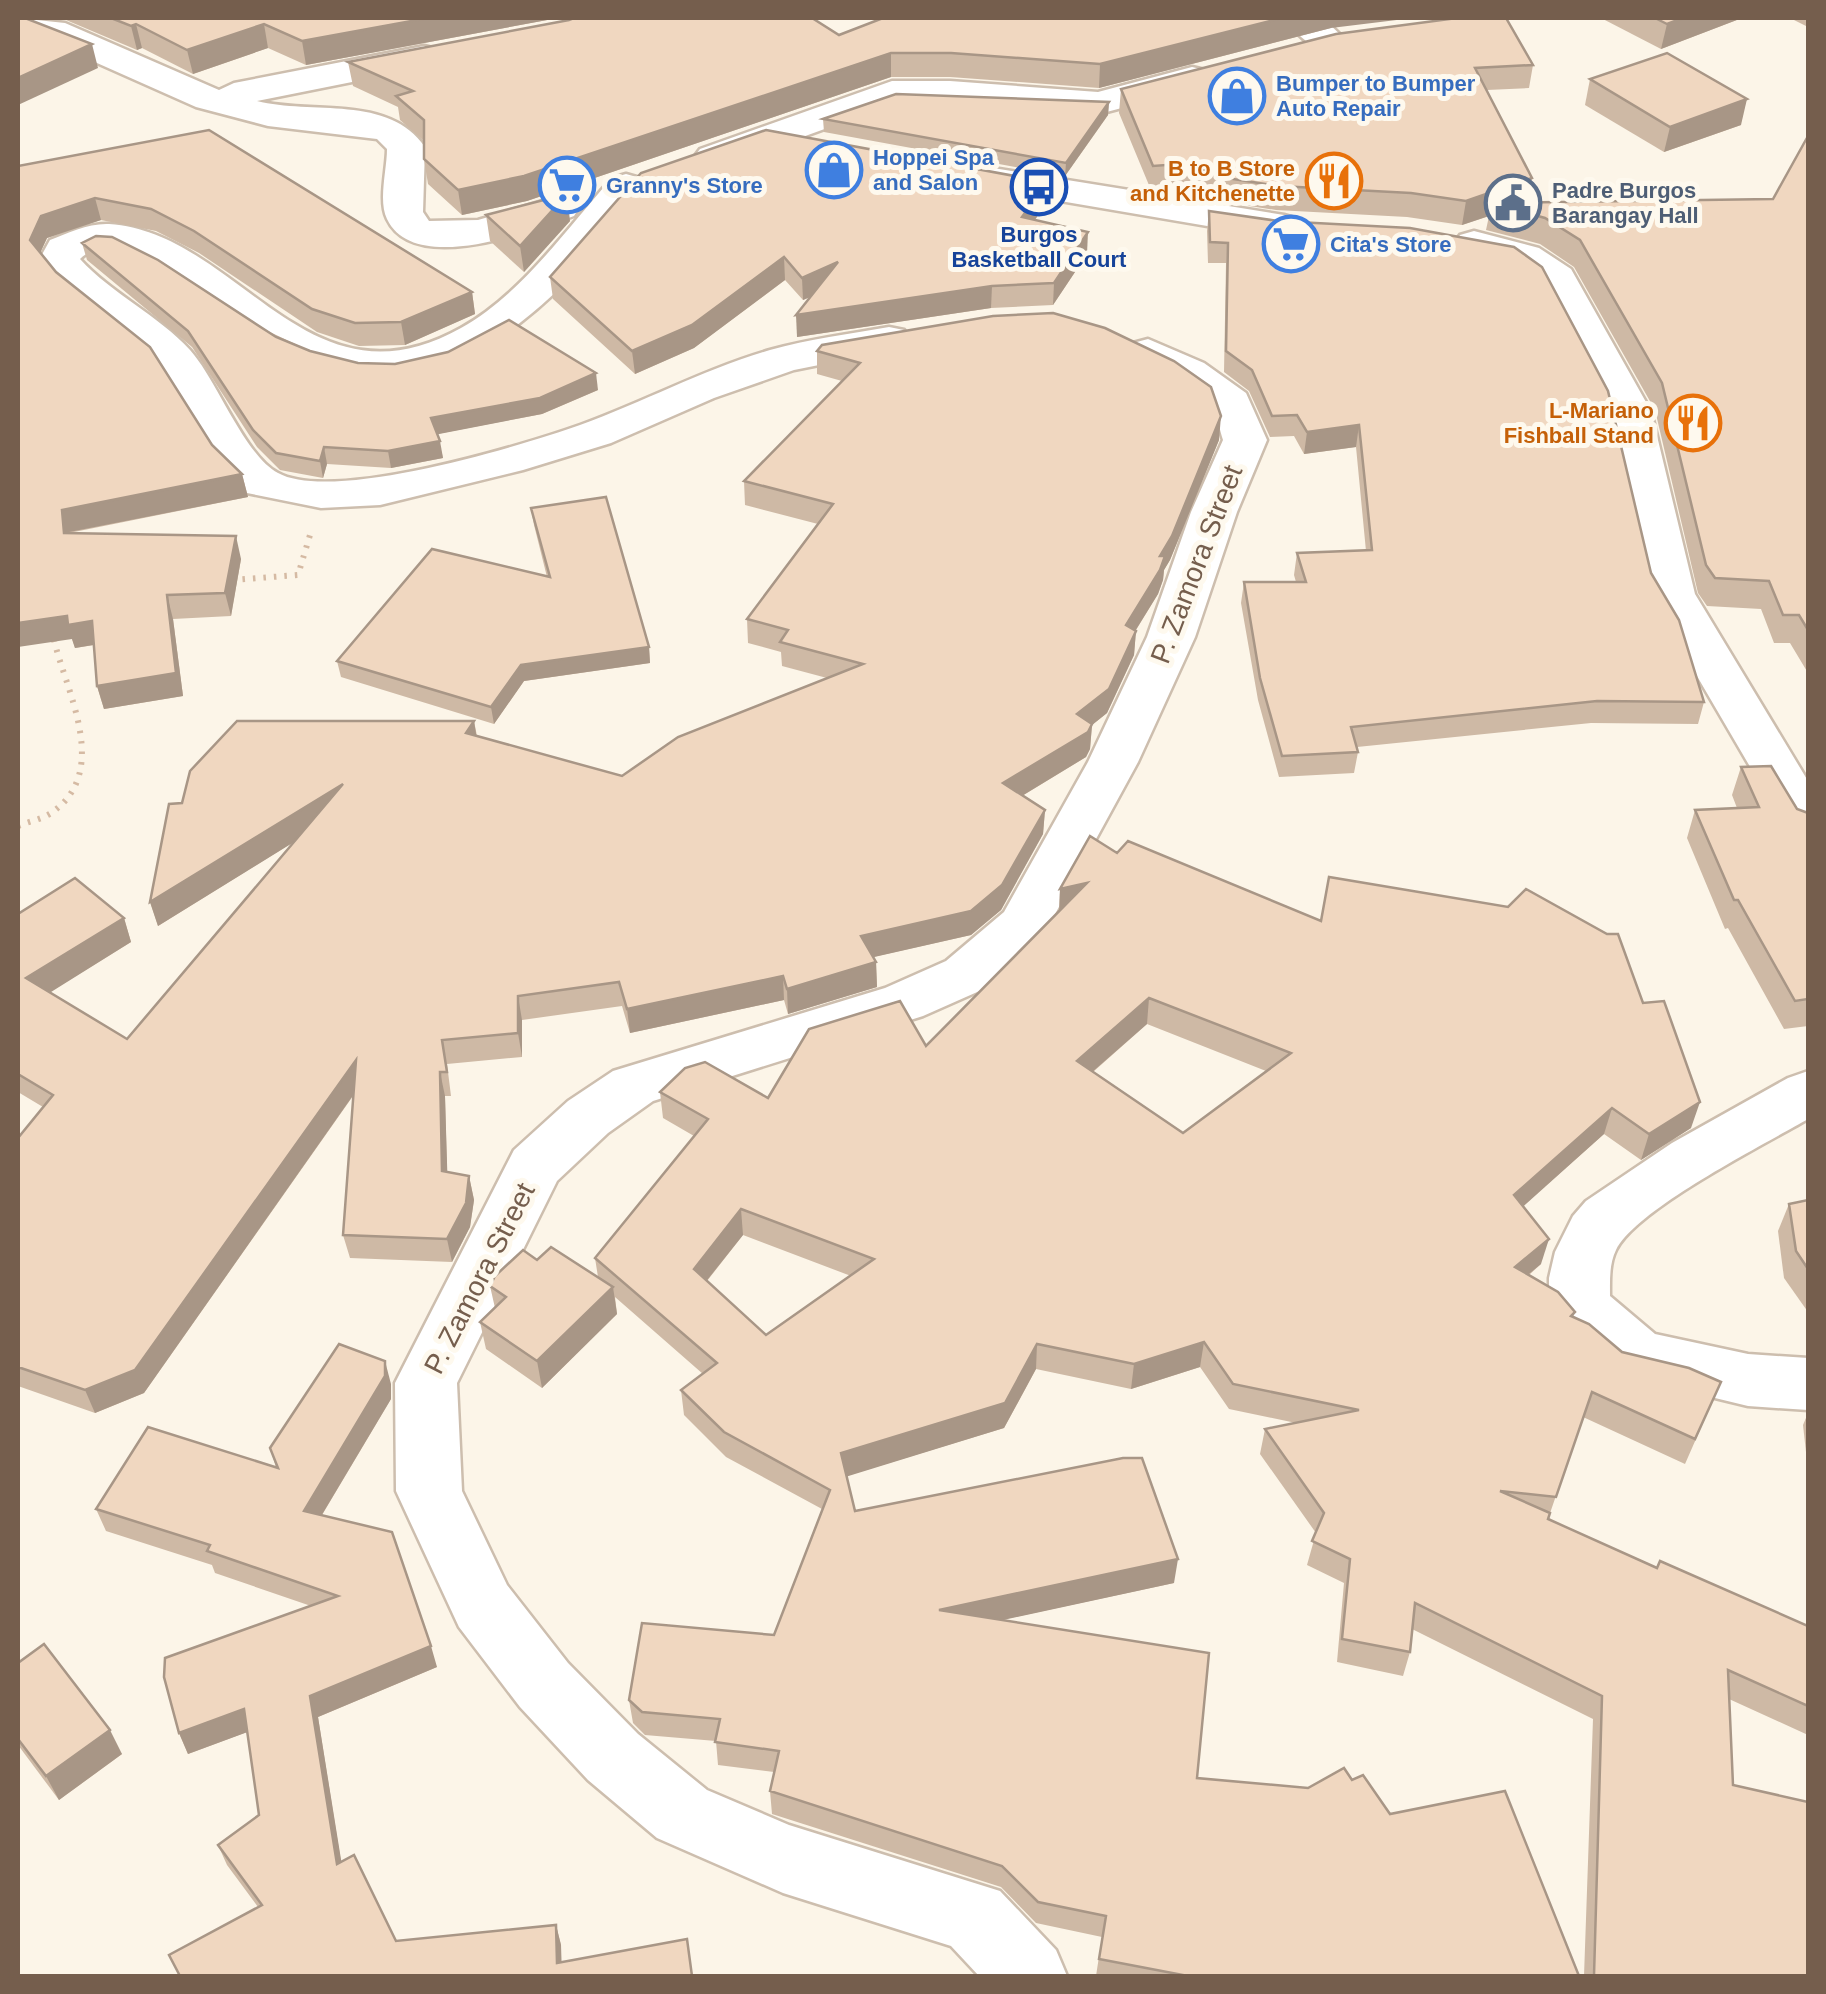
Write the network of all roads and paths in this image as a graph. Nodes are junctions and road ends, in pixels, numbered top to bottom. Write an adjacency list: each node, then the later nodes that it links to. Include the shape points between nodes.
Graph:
1 (1303, 18): 4 (street)
2 (18, 23): 8 (street, via 53,30)
3 (1368, 38): 4 (street)
4 (1331, 43): 6 (street)
5 (452, 52): 8 (street)
6 (1284, 53)
7 (1231, 67): 9 (street, via 1099,103 892,92)
8 (209, 99): 12 (street, via 390,130 406,147 404,215 414,229 434,237 505,225)
9 (770, 138): 10 (street); 12 (street)
10 (845, 152)
11 (939, 170): 13 (street, via 1276,226)
12 (656, 176): 15 (street, via 488,327 430,359 333,360 291,342 168,257 109,236 64,248 58,260 175,360 237,457 263,484 321,495 380,492 506,461 596,434 784,359)
13 (1332, 229)
14 (1441, 238): 20 (street, via 1525,256 1558,278 1629,411 1672,594)
15 (938, 332)
16 (1103, 334): 24 (street, P. Zamora Street, via 1188,372 1231,402 1245,440 1154,673 1022,925 965,975 904,1002 633,1086 588,1117 535,1166 426,1384 429,1491 483,1606 612,1757 682,1814 783,1858 974,1917)
17 (298, 575): 18 (path)
18 (227, 580)
19 (51, 619): 21 (path, via 75,701 82,747 78,785 54,811)
20 (1808, 823)
21 (18, 826)
22 (1808, 1093): 23 (street, via 1638,1194 1595,1228 1578,1270 1580,1308 1638,1356 1748,1380)
23 (1808, 1384)
24 (1030, 1976)

